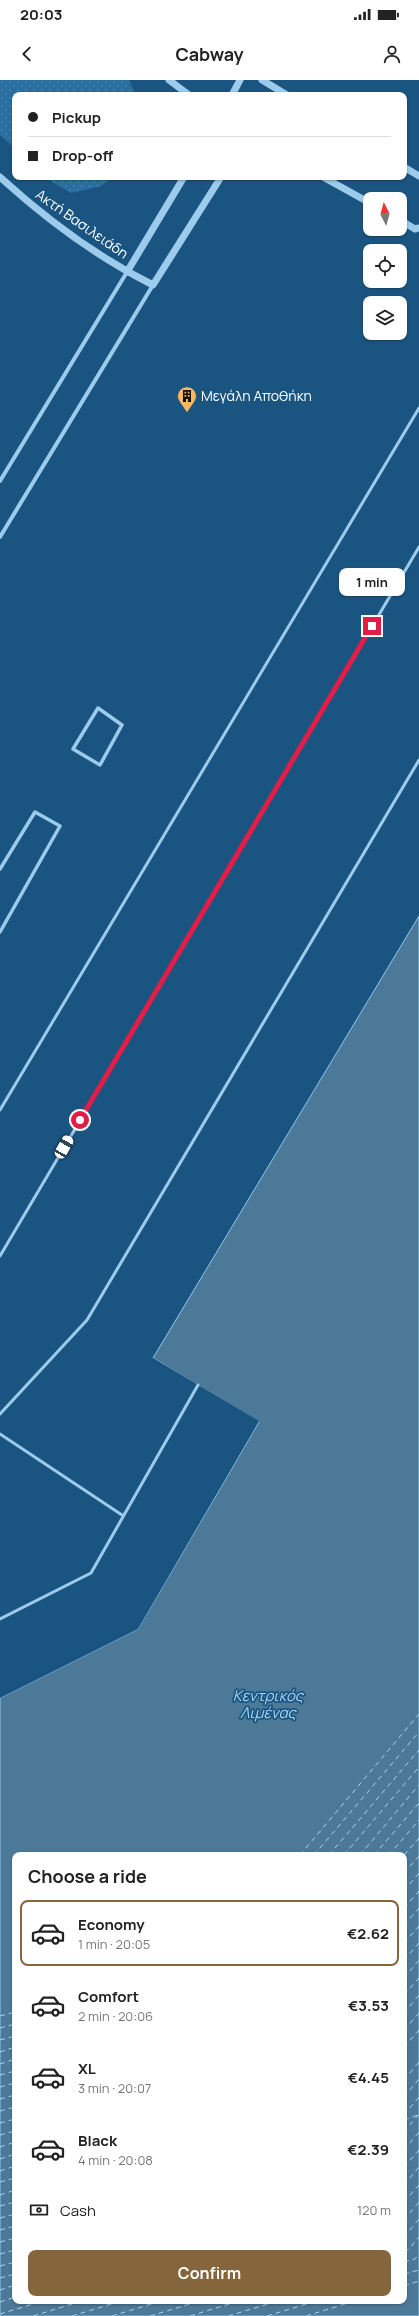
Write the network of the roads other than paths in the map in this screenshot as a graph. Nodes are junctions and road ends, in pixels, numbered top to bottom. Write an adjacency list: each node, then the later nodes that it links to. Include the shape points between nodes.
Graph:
1 (169, 80): 4 (street)
2 (240, 80): 5 (street)
3 (262, 80): 6 (street)
4 (185, 92)
5 (234, 92)
6 (274, 92)
7 (407, 169): 8 (street)
8 (419, 176)
9 (0, 177): 16 (street, Ακτή Βασιλειάδη, via 45,217)
10 (182, 180): 16 (street)
11 (219, 180): 17 (street)
12 (328, 180): 13 (street)
13 (363, 199)
14 (407, 224): 15 (street)
15 (419, 228)
16 (127, 272): 17 (street, Ακτή Βασιλειάδη); 19 (street)
17 (154, 284): 20 (street)
18 (419, 408): 26 (lane)
19 (0, 481)
20 (0, 537)
21 (419, 547): 27 (lane)
22 (73, 749): 22 (street, via 98,708 122,725 100,765)
23 (419, 760): 29 (lane, via 87,1320)
24 (0, 869): 25 (street, via 36,812 60,826)
25 (0, 932)
26 (0, 1110)
27 (0, 1256)
28 (198, 1385): 31 (lane)
29 (0, 1414)
30 (0, 1434): 31 (lane)
31 (122, 1515): 32 (lane, via 91,1572)
32 (0, 1619)

